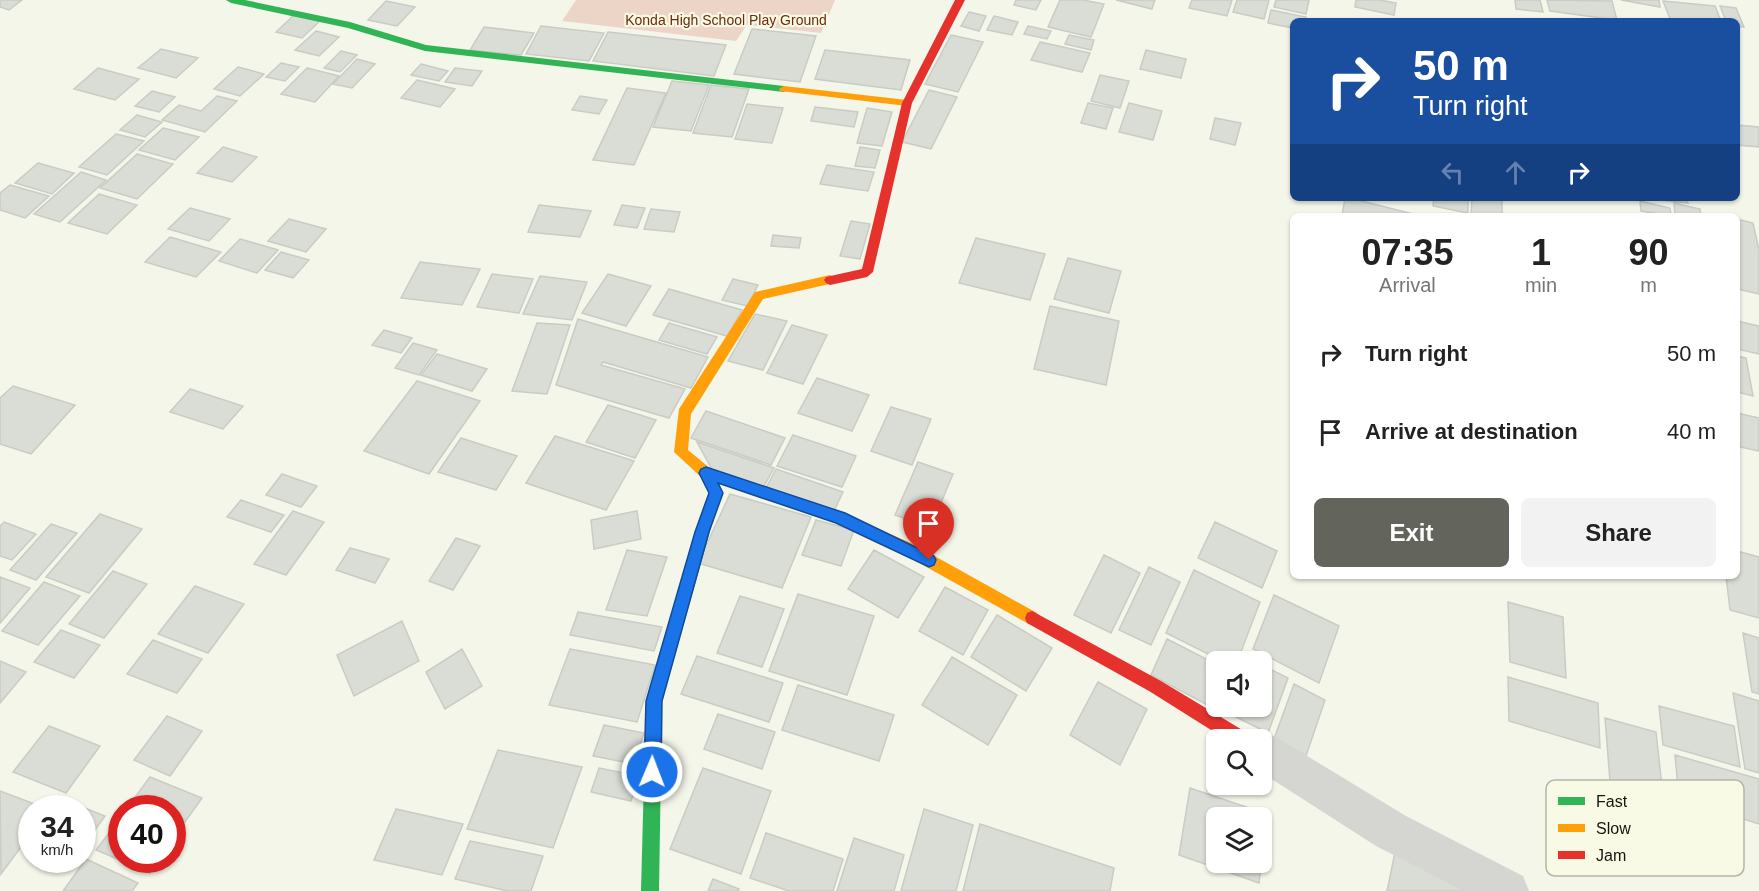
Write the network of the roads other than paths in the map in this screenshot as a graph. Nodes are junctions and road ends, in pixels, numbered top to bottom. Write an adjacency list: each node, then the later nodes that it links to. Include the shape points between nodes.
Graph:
1 (231, 0): 3 (street, via 350,25 425,48)
2 (960, 0): 3 (street)
3 (907, 103): 4 (street, via 867,272 759,295 684,413 681,453)
4 (706, 473): 5 (street, via 840,518 908,549); 7 (street, via 716,493 654,701)
5 (1225, 729)
6 (1272, 757): 8 (street, via 1391,831)
7 (650, 891)
8 (1508, 891)

